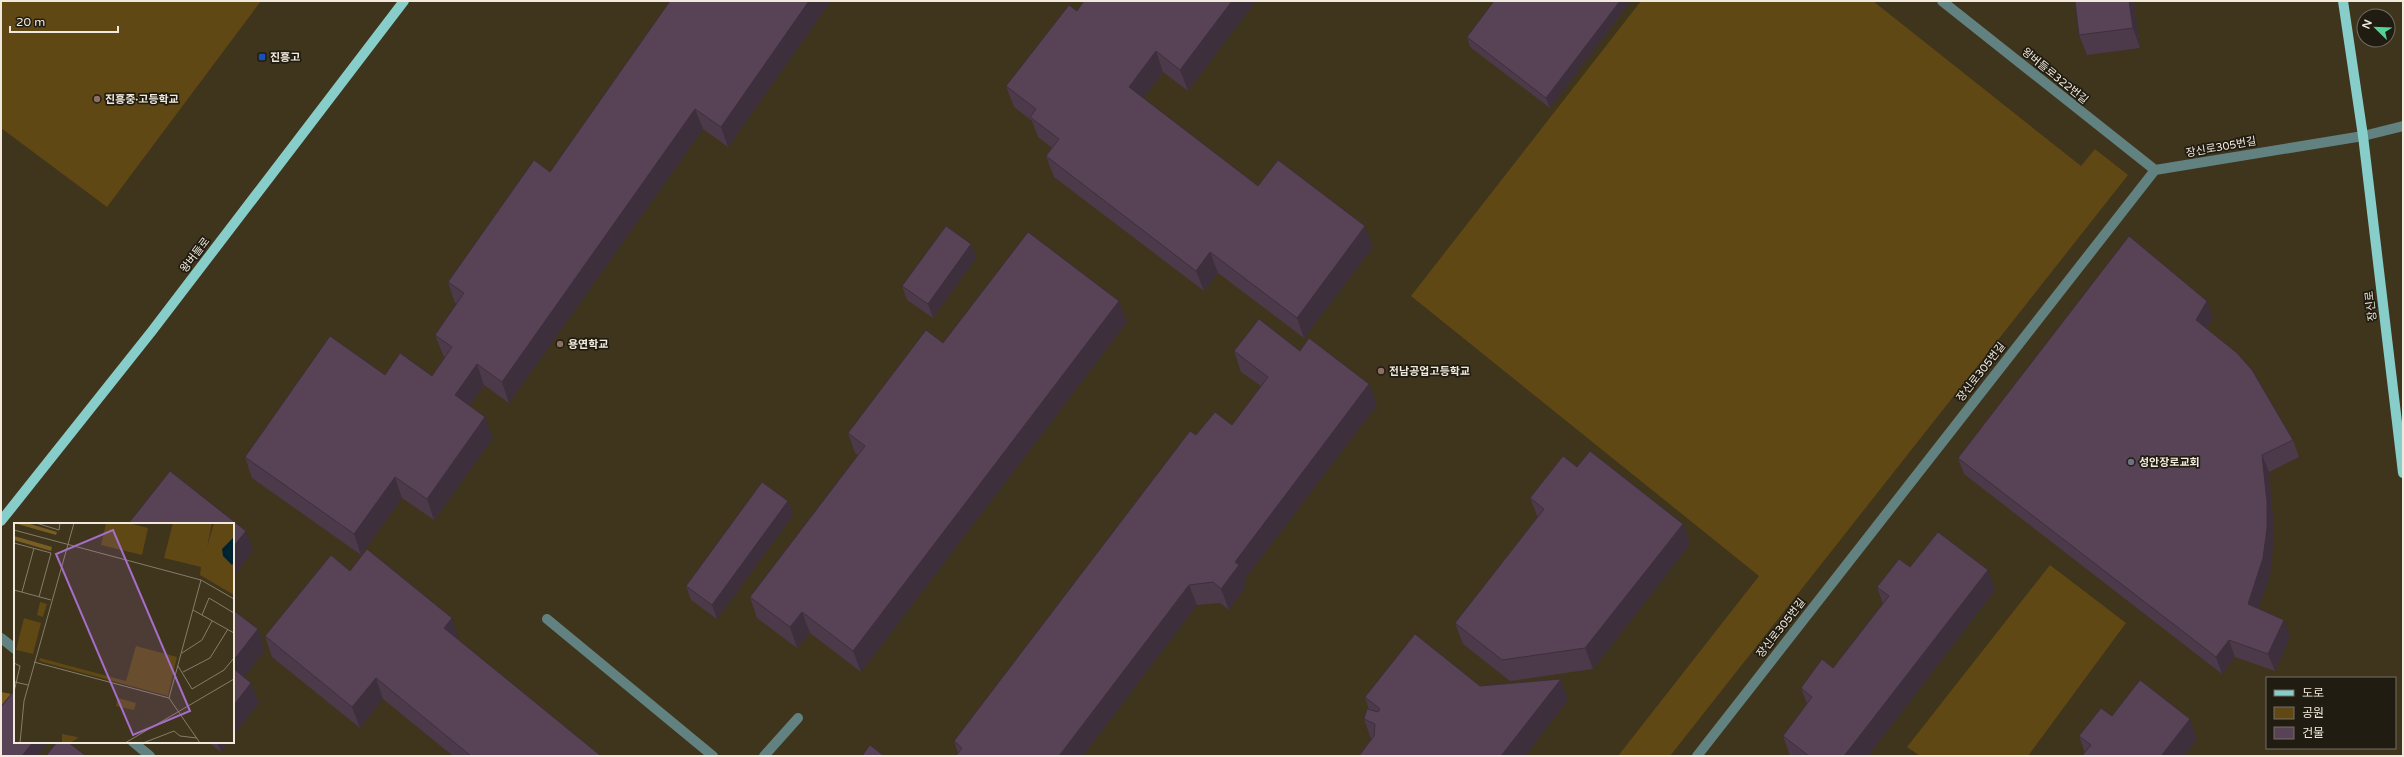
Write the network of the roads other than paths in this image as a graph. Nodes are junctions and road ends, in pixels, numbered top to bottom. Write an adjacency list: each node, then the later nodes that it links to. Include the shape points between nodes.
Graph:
1 (404, 1): 8 (main road, 왕버들로, via 152,331)
2 (1942, 1): 6 (street, 왕버들로322번길)
3 (2343, 1): 5 (main road, 장신로)
4 (2403, 126): 5 (street)
5 (2362, 136): 6 (street, 장신로305번길); 7 (main road, 장신로)
6 (2154, 170): 17 (street, 장신로305번길)
7 (2403, 473)
8 (1, 521)
9 (547, 619): 15 (street)
10 (1, 638): 11 (street)
11 (14, 648)
12 (798, 718): 16 (street)
13 (134, 743): 14 (street)
14 (150, 756)
15 (713, 756)
16 (764, 756)
17 (1697, 756)

